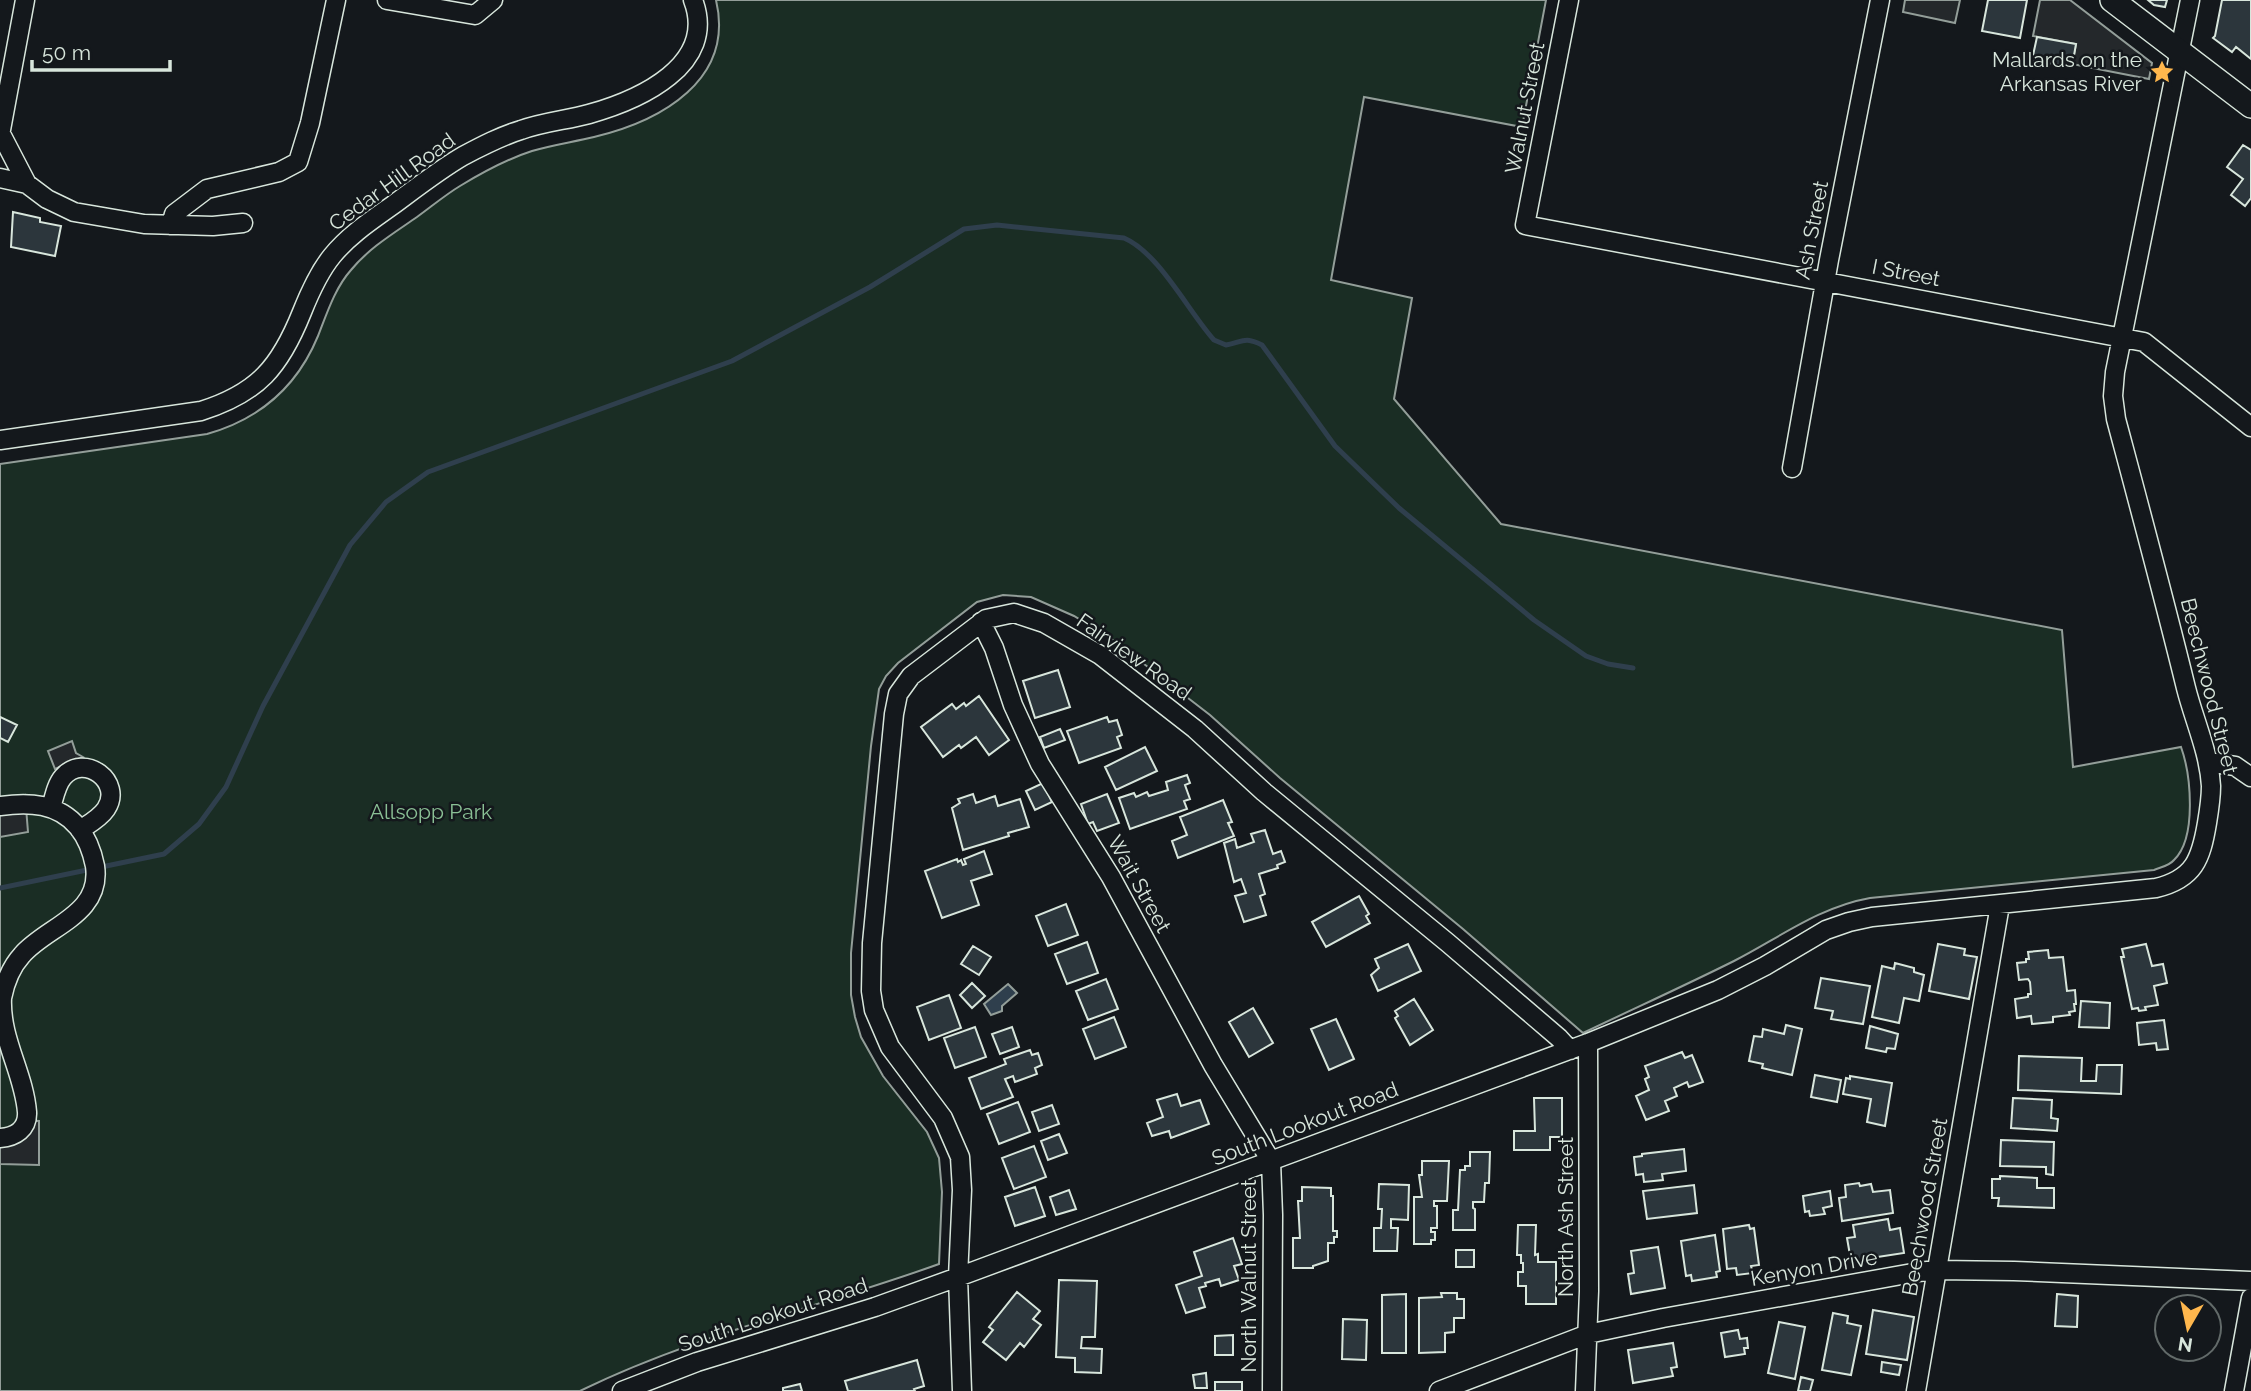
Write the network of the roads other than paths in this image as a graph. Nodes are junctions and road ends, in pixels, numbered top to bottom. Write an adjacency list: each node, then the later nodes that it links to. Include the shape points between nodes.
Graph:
1 (25, 0): 12 (street)
2 (336, 0): 16 (street, via 298,162 279,172 207,189 174,214)
3 (387, 0): 4 (street, via 475,15)
4 (493, 0)
5 (693, 0): 21 (street, Cedar Hill Road, via 695,42 686,60 668,78 621,103 523,129 466,155 346,241 324,265 281,356 250,390 201,411)
6 (1569, 0): 17 (street, Walnut Street)
7 (1880, 0): 18 (street, Ash Street)
8 (2112, 0): 10 (street)
9 (2190, 0): 10 (street, Beechwood Street)
10 (2180, 52): 11 (street); 19 (street, Beechwood Street)
11 (2251, 106)
12 (0, 134): 14 (street)
13 (0, 178): 14 (street)
14 (27, 184): 16 (street, via 74,212)
15 (243, 223): 16 (street)
16 (171, 225)
17 (1525, 225): 18 (street, I Street)
18 (1825, 281): 19 (street, I Street); 22 (street, Ash Street)
19 (2122, 337): 20 (street, I Street, via 2144,342); 24 (street, Beechwood Street, via 2113,396 2116,419)
20 (2251, 426)
21 (0, 440)
22 (1792, 468)
23 (981, 622): 31 (street, Fairview Road, via 1005,614 1024,616 1100,655 1195,729); 33 (street, Wait Street, via 1040,764 1111,877); 35 (street, Fairview Road, via 911,676 898,694 871,966 880,1027 899,1062 943,1118 960,1157)
24 (2208, 762): 25 (street, via 2235,766); 29 (street, Beechwood Street, via 2211,788 2204,845 2182,879 2156,888)
25 (2251, 777)
26 (0, 806): 27 (street)
27 (51, 808): 28 (street); 28 (street, via 58,783 70,771 88,768 103,776 110,800 101,816)
28 (80, 830): 32 (street, via 95,868 91,891 80,911 35,943 7,979 2,1024 27,1111 22,1128)
29 (2000, 905): 30 (street, South Lookout Road, via 1849,922 1718,990); 34 (street, Beechwood Street)
30 (1588, 1043): 31 (street, South Lookout Road); 38 (street, North Ash Street)
31 (1570, 1050): 33 (street, South Lookout Road)
32 (0, 1138)
33 (1271, 1161): 35 (street, South Lookout Road); 42 (street, North Walnut Street)
34 (1937, 1270): 36 (street, Kenyon Drive); 38 (street, Kenyon Drive); 45 (street, Beechwood Street)
35 (958, 1277): 39 (street, South Lookout Road, via 697,1362); 41 (street, Fairview Road)
36 (2251, 1281)
37 (2251, 1298): 46 (street)
38 (1588, 1334): 43 (street, Kenyon Drive); 44 (street, North Ash Street)
39 (645, 1386): 40 (street, South Lookout Road)
40 (622, 1391)
41 (962, 1391)
42 (1272, 1391)
43 (1439, 1391)
44 (1585, 1391)
45 (1916, 1391)
46 (2234, 1391)

